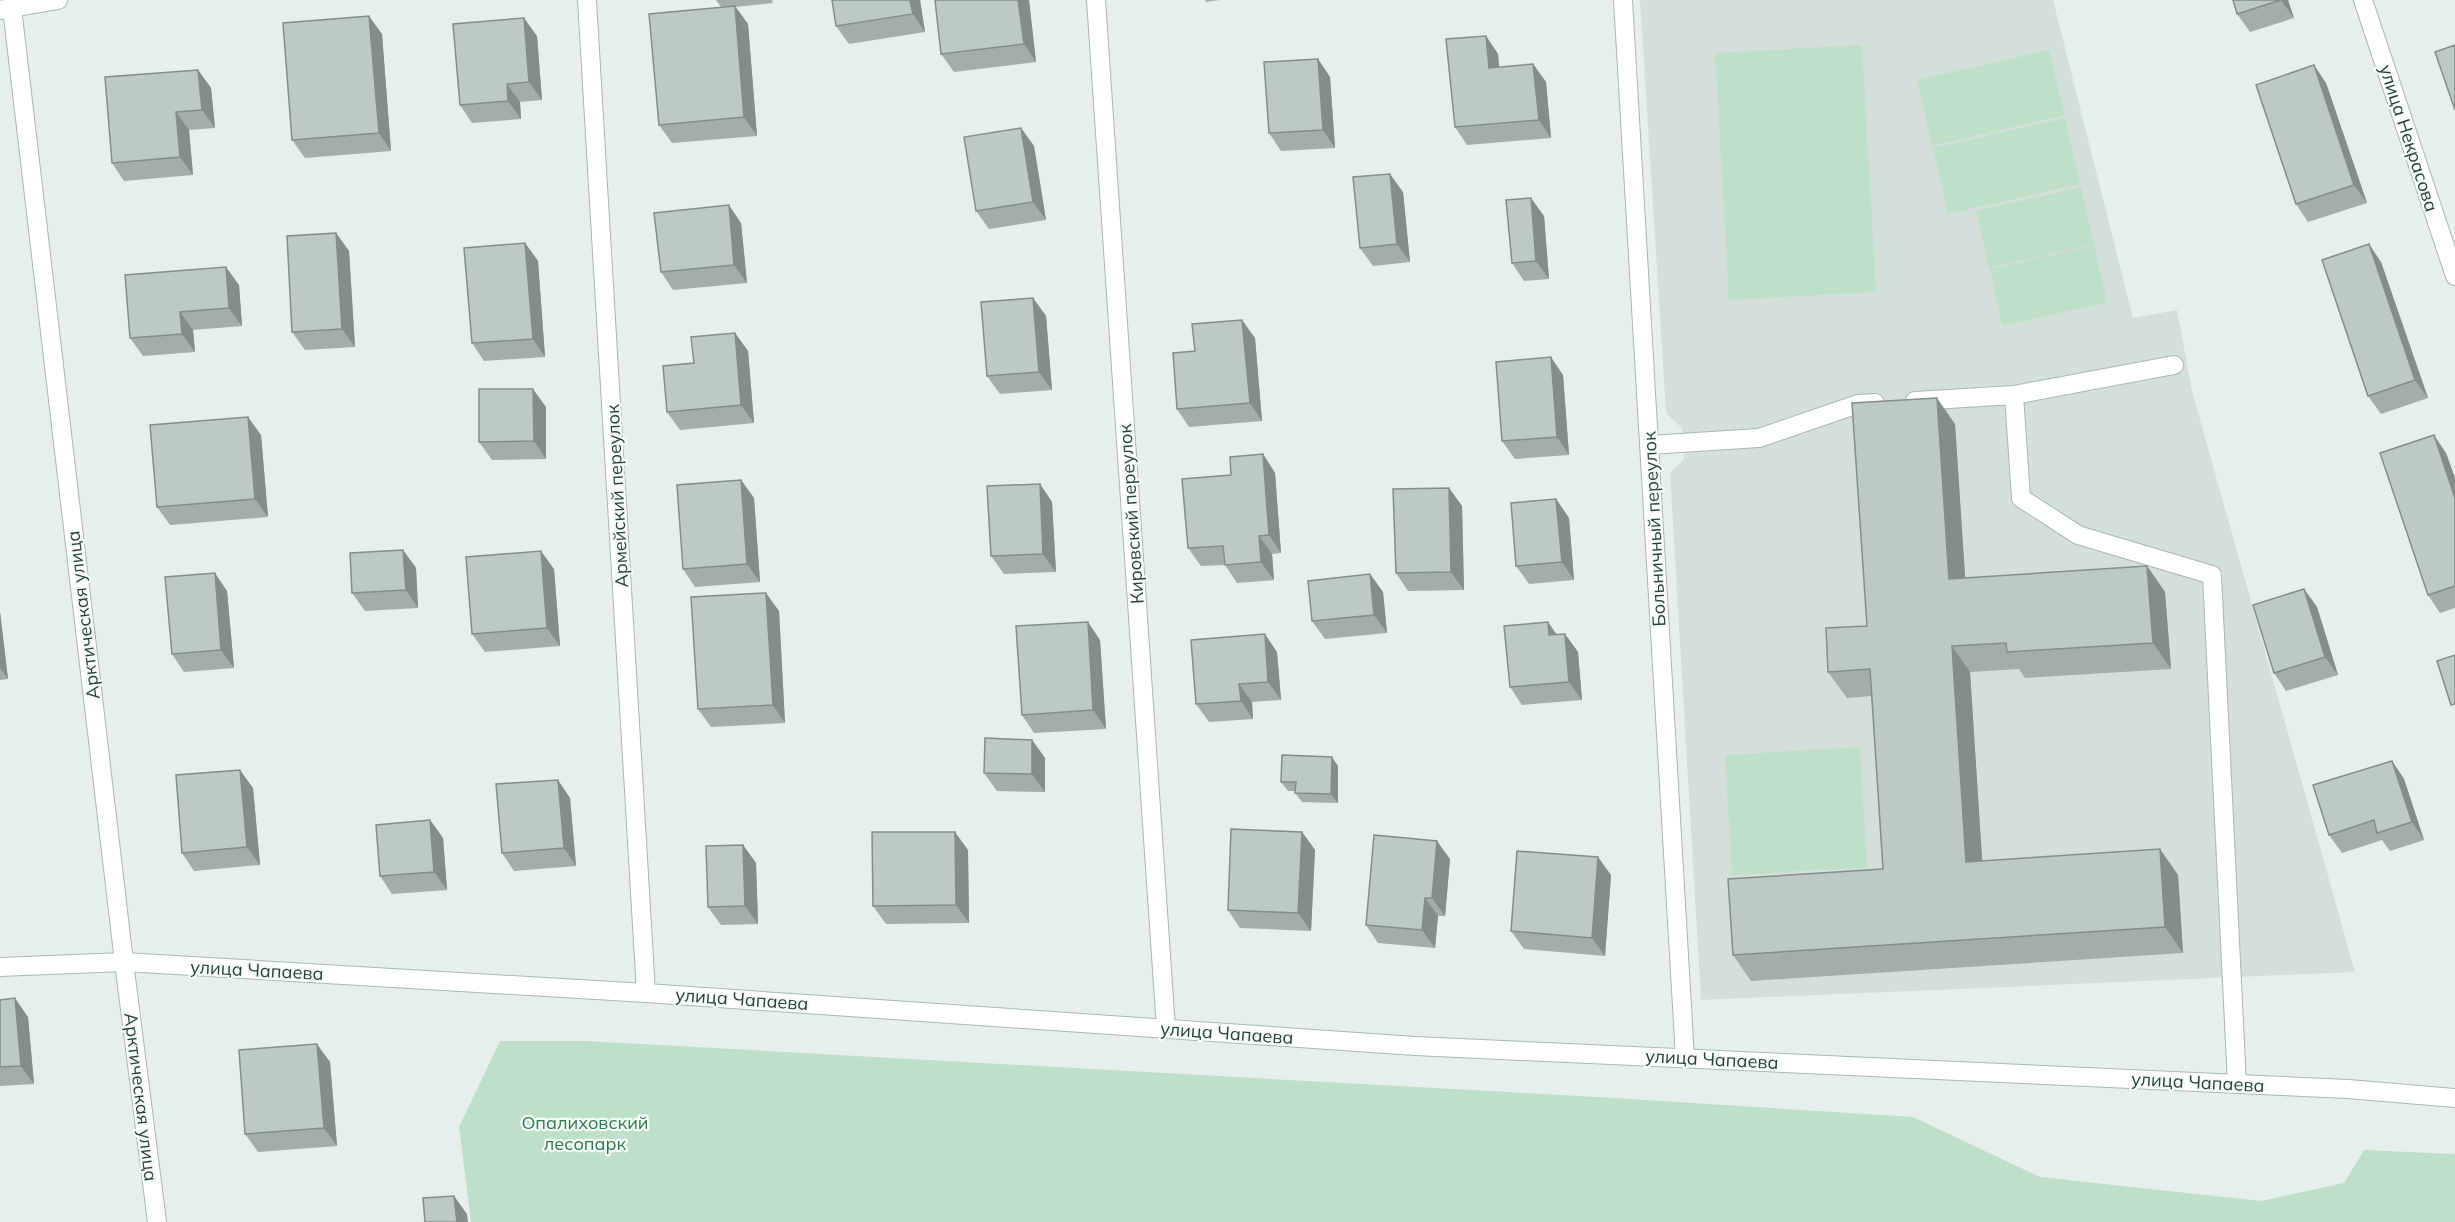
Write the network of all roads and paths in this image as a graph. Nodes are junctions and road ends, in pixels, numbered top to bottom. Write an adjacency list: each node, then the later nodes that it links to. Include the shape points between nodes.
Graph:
1 (58, 0): 6 (street)
2 (587, 0): 13 (street, Армейский переулок)
3 (1096, 0): 14 (street, Кировский переулок)
4 (1623, 0): 10 (street, Больничный переулок)
5 (2363, 0): 7 (street, улица Некрасова)
6 (6, 9): 11 (street, Арктическая улица)
7 (2455, 276)
8 (2174, 365): 9 (street)
9 (2014, 395): 10 (street, via 1858,404 1759,438); 16 (street, via 2021,498 2078,535 2212,575)
10 (1649, 445): 15 (street, Больничный переулок)
11 (124, 962): 12 (street, улица Чапаева); 13 (street, улица Чапаева); 18 (street, Арктическая улица)
12 (0, 967)
13 (646, 993): 14 (street, улица Чапаева)
14 (1166, 1029): 15 (street, улица Чапаева, via 1415,1046)
15 (1684, 1058): 16 (street, улица Чапаева)
16 (2237, 1084): 17 (street, улица Чапаева)
17 (2455, 1098)
18 (157, 1222)

